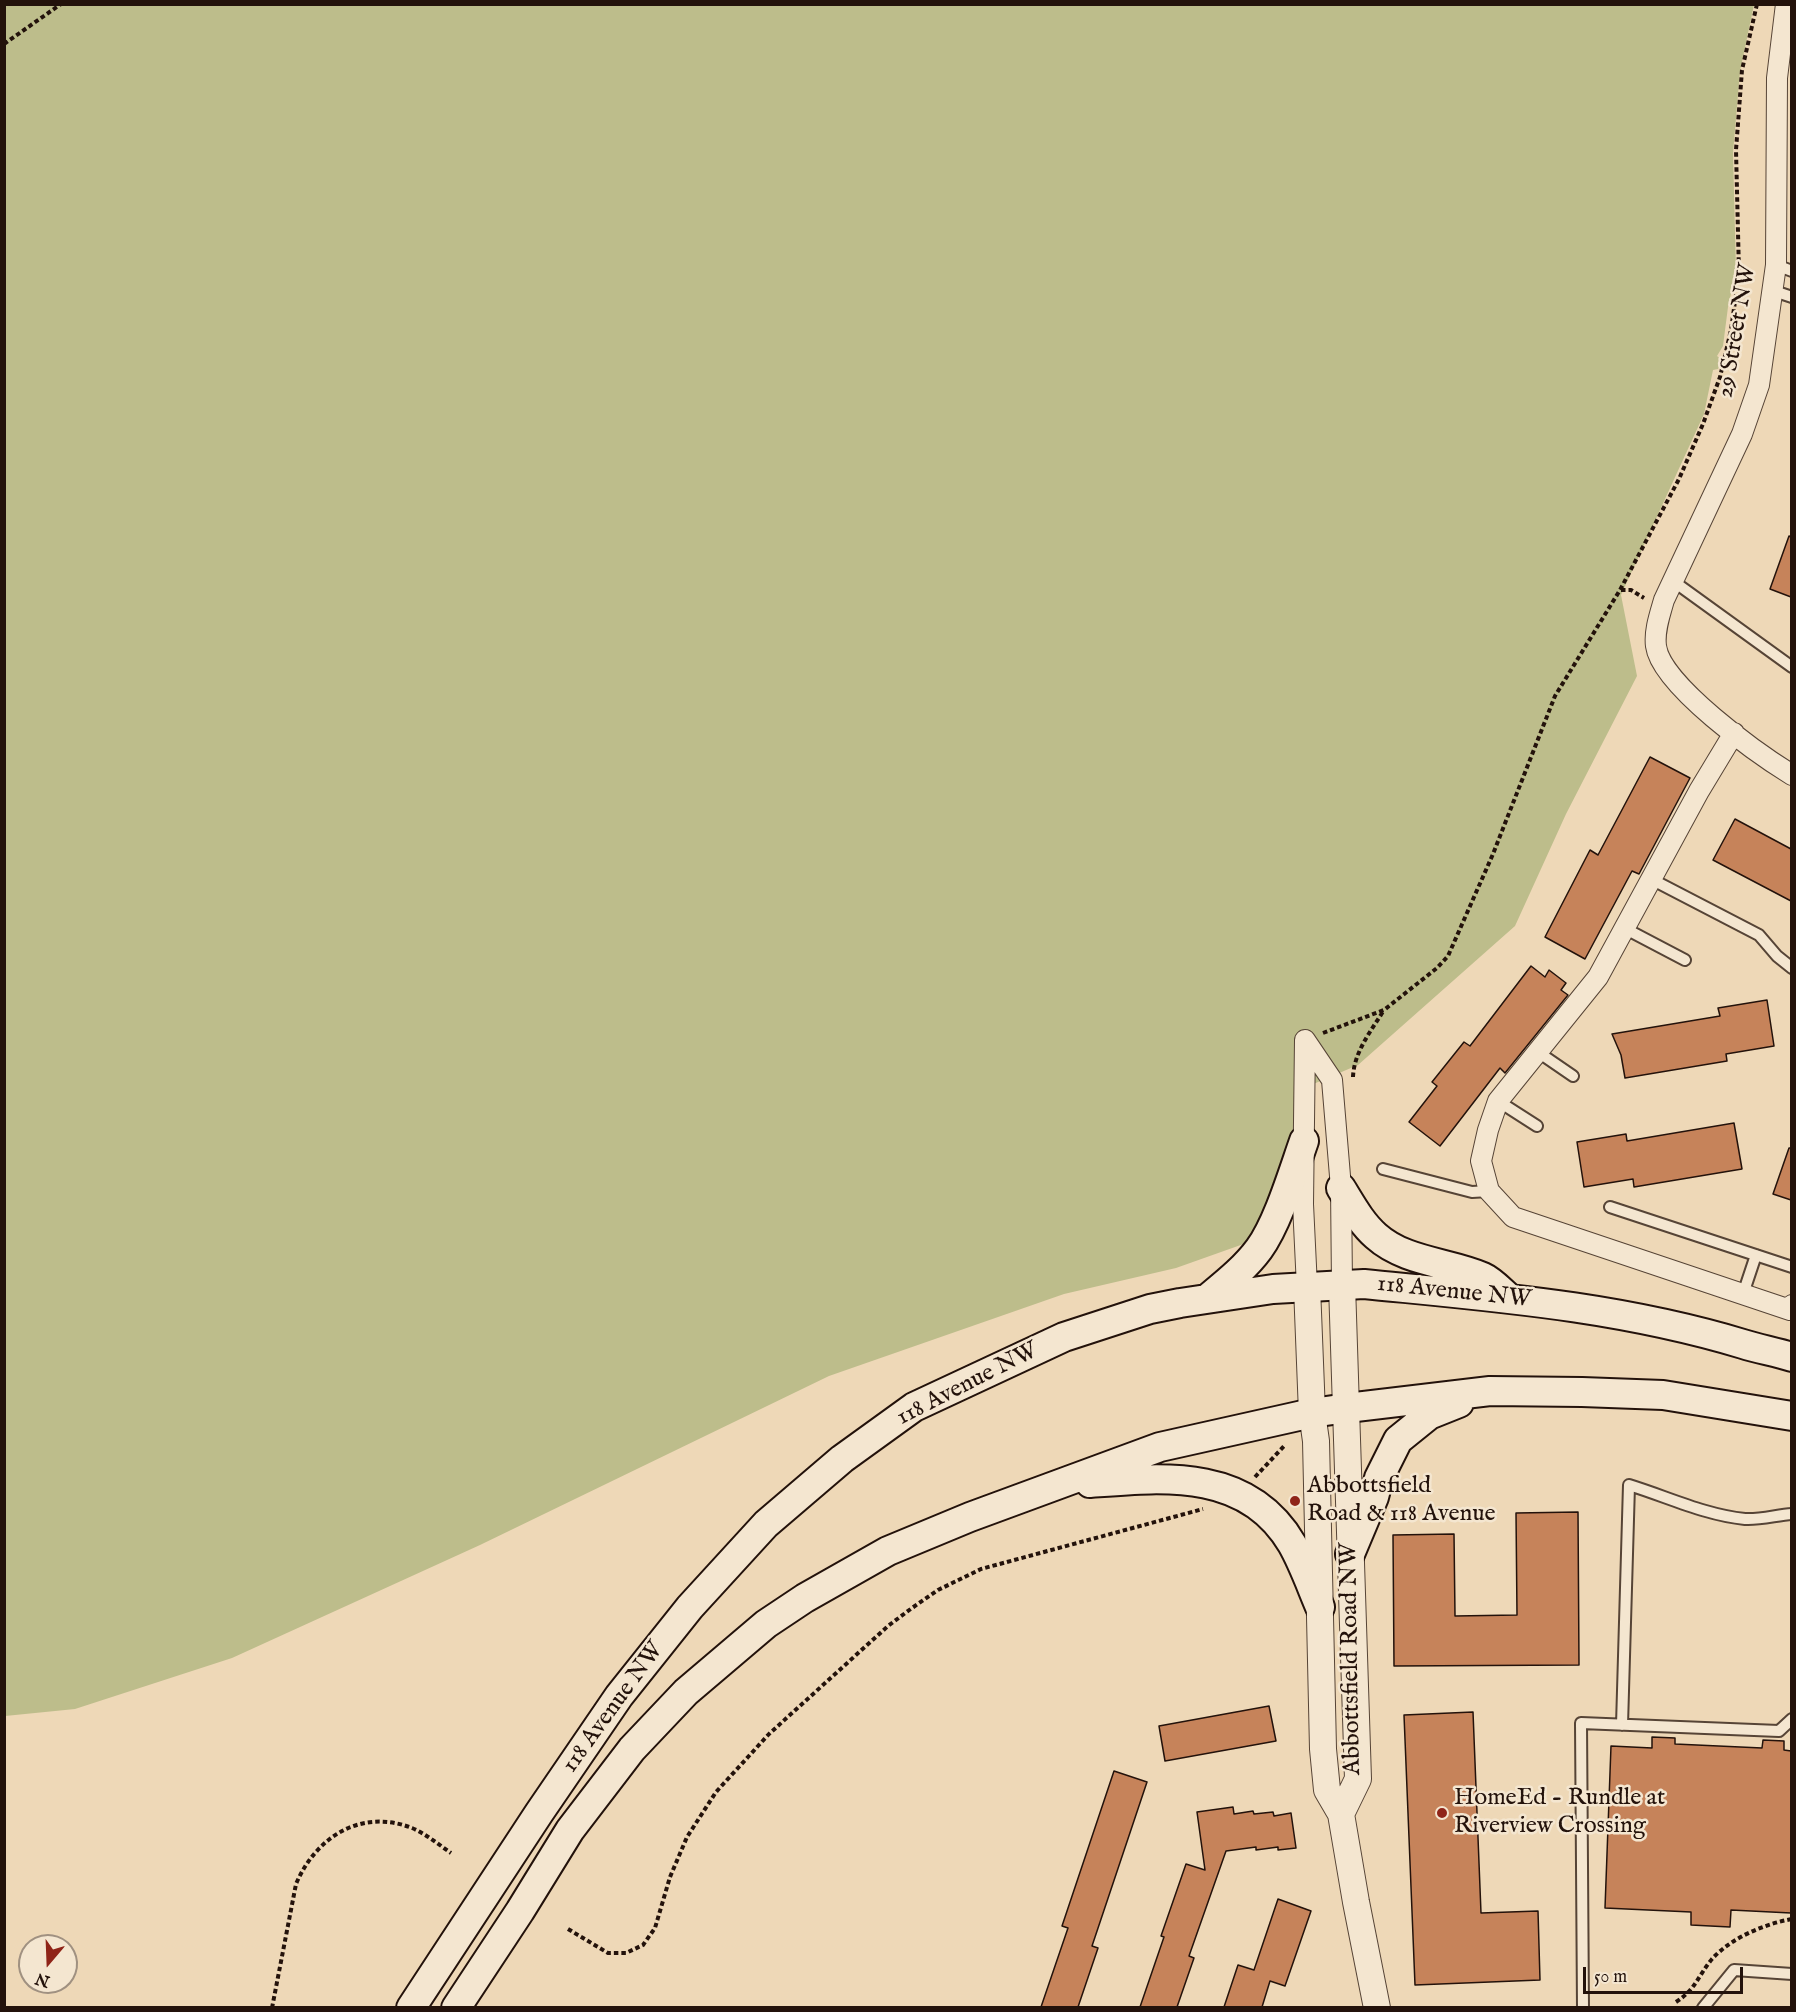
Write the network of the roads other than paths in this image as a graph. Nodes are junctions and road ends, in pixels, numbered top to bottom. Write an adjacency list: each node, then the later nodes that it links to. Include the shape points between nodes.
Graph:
1 (1786, 4): 2 (street, 29 Street NW, via 1778,78)
2 (1784, 268): 3 (street, 29 Street NW)
3 (1783, 294): 4 (street, 29 Street NW, via 1742,434)
4 (1673, 581): 5 (lane); 6 (street, 29 Street NW, via 1664,600 1656,646 1678,686)
5 (1791, 667)
6 (1734, 733): 7 (street); 8 (street)
7 (1791, 775)
8 (1651, 879): 9 (street); 11 (lane, via 1759,935)
9 (1624, 928): 10 (lane); 12 (street, via 1598,977)
10 (1685, 960)
11 (1791, 968)
12 (1538, 1052): 13 (lane); 14 (street)
13 (1573, 1076)
14 (1498, 1101): 15 (lane); 19 (street, via 1480,1161)
15 (1537, 1126)
16 (1304, 1141): 18 (street, via 1305,1040 1332,1080); 24 (street); 27 (main road, via 1260,1248)
17 (1383, 1169): 19 (lane, via 1472,1192)
18 (1341, 1188): 23 (street); 26 (main road, via 1364,1224 1389,1245 1485,1278)
19 (1489, 1191): 25 (street, via 1513,1217)
20 (1610, 1207): 21 (lane)
21 (1756, 1255): 22 (lane); 25 (lane)
22 (1791, 1267)
23 (1342, 1285): 24 (main road, 118 Avenue NW); 26 (main road, 118 Avenue NW); 31 (street, Abbottsfield Road NW)
24 (1307, 1287): 27 (main road, 118 Avenue NW); 32 (street, Abbottsfield Road NW)
25 (1743, 1294): 28 (street, via 1790,1310)
26 (1510, 1298): 29 (main road, 118 Avenue NW, via 1624,1314 1702,1331)
27 (1209, 1299): 42 (main road, 118 Avenue NW, via 1150,1309 1064,1337 914,1407 842,1459 766,1524 690,1607 619,1696)
28 (1791, 1305)
29 (1791, 1358)
30 (1490, 1391): 31 (main road, 118 Avenue NW); 33 (main road, 118 Avenue NW, via 1663,1395); 36 (main road, via 1429,1415 1398,1440)
31 (1347, 1408): 32 (main road, 118 Avenue NW); 36 (street, Abbottsfield Road NW)
32 (1312, 1413): 34 (main road, 118 Avenue NW, via 1160,1447); 37 (street, Abbottsfield Road NW)
33 (1791, 1416)
34 (1058, 1486): 37 (main road, via 1179,1480 1214,1484 1240,1494 1277,1522 1293,1545); 43 (main road, 118 Avenue NW, via 888,1551 805,1598 730,1653 686,1692 605,1783 570,1830)
35 (1791, 1514): 39 (lane, via 1746,1519 1683,1505 1629,1485)
36 (1350, 1554): 40 (street, Abbottsfield Road NW, via 1358,1779)
37 (1320, 1607): 40 (street, Abbottsfield Road NW, via 1327,1790)
38 (1791, 1719): 39 (lane, via 1779,1731)
39 (1622, 1725): 45 (lane, via 1581,1723)
40 (1341, 1815): 44 (street, Abbottsfield Road NW)
41 (1791, 1974): 46 (lane, via 1734,1970)
42 (411, 2007)
43 (456, 2007)
44 (1377, 2007)
45 (1583, 2007)
46 (1703, 2007)

